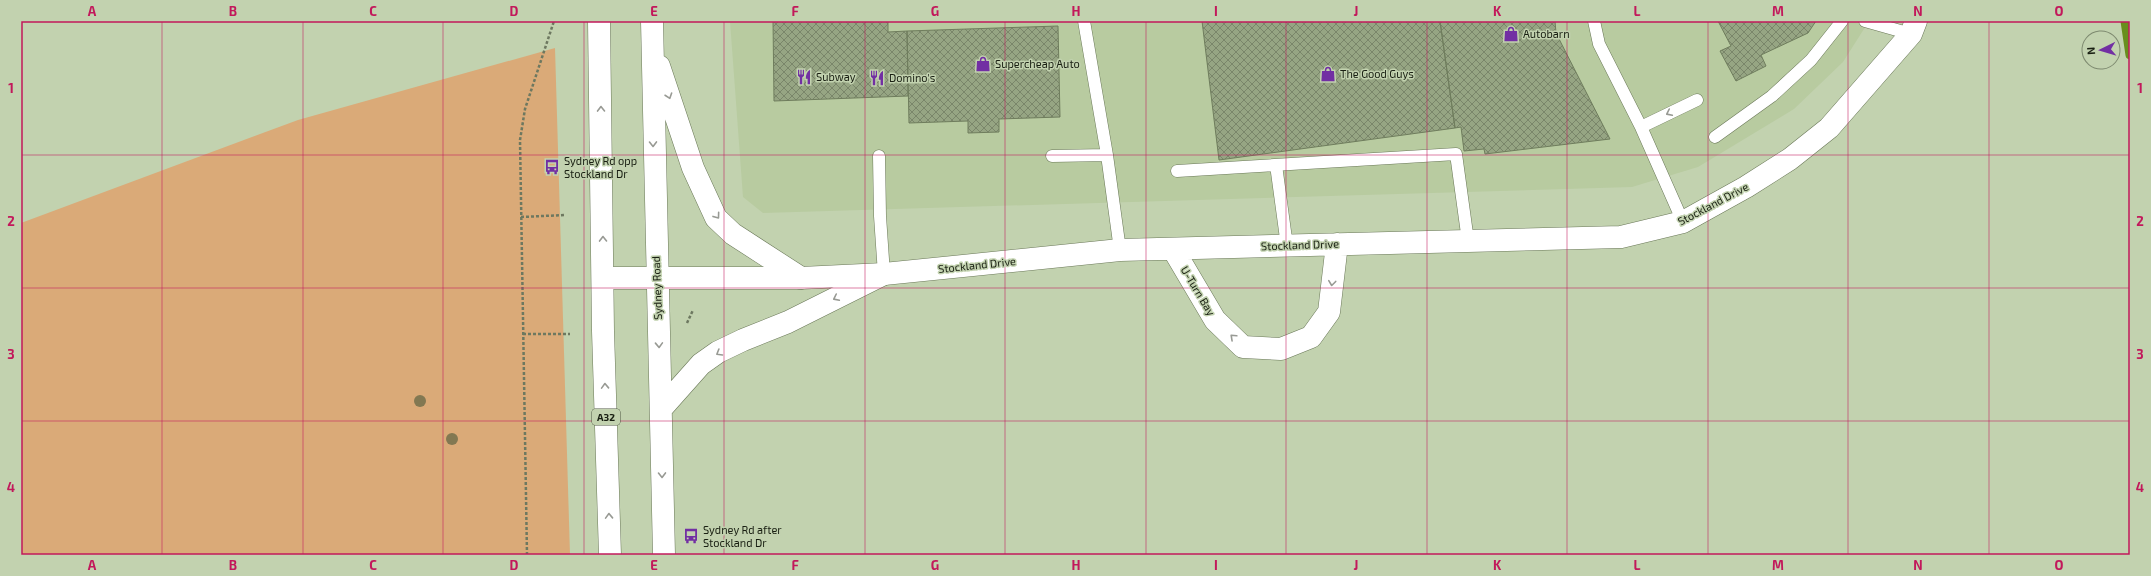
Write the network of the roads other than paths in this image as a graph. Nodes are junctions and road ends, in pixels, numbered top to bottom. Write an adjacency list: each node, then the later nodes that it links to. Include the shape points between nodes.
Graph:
1 (599, 21): 24 (main road, A32, one-way to 1)
2 (652, 21): 8 (main road, Sydney Road)
3 (1084, 21): 12 (lane)
4 (1594, 21): 10 (lane, via 1599,44)
5 (1842, 21): 11 (lane, via 1811,60 1772,96)
6 (1865, 21): 7 (lane)
7 (1913, 27): 17 (main road, Stockland Drive, via 1829,128 1746,187)
8 (652, 46): 25 (main road, Sydney Road, one-way to 25); 26 (main road, one-way to 26, via 693,168 716,218 733,234)
9 (1697, 100): 10 (lane, one-way to 10)
10 (1641, 127): 17 (lane)
11 (1715, 137)
12 (1107, 155): 14 (lane); 22 (lane)
13 (879, 156): 23 (lane)
14 (1052, 156)
15 (1276, 165): 16 (lane); 18 (lane, via 1456,154); 20 (lane)
16 (1177, 171)
17 (1683, 222): 18 (main road, Stockland Drive, via 1621,237)
18 (1468, 241): 19 (main road, Stockland Drive)
19 (1337, 244): 20 (main road, Stockland Drive); 21 (main road, U-Turn Bay, one-way to 21, via 1329,312 1311,338 1282,349 1243,347 1215,320)
20 (1287, 246): 21 (main road, Stockland Drive)
21 (1173, 249): 22 (main road, Stockland Drive)
22 (1120, 250): 23 (main road, Stockland Drive)
23 (884, 274): 26 (main road, Stockland Drive); 27 (main road, one-way to 27, via 788,322 718,352 702,364)
24 (604, 278): 25 (main road, Stockland Drive); 28 (main road, A32, one-way to 24)
25 (656, 278): 26 (main road, Stockland Drive); 27 (main road, Sydney Road, one-way to 27)
26 (801, 278)
27 (661, 409): 29 (main road, Sydney Road, one-way to 29)
28 (610, 555)
29 (664, 555)

